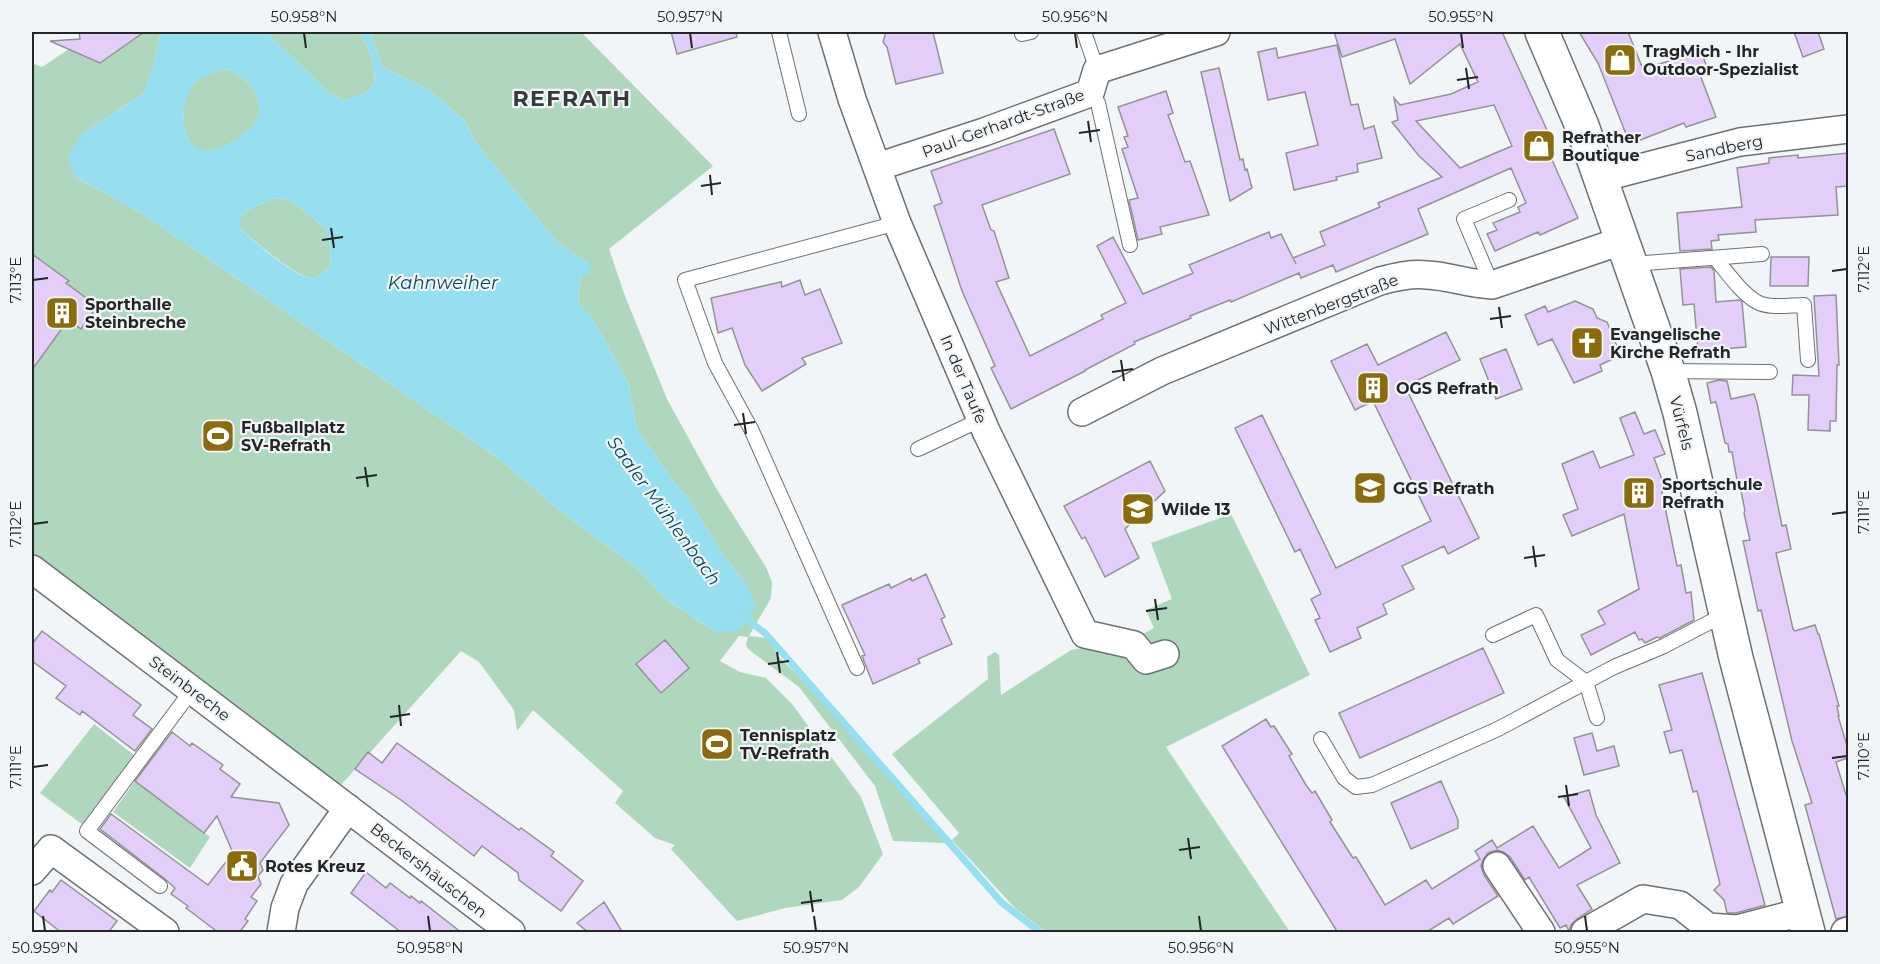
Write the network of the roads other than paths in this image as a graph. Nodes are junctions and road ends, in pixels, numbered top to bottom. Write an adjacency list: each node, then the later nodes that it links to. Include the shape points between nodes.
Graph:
1 (779, 32): 7 (lane)
2 (832, 32): 9 (street, In der Taufe)
3 (1084, 32): 6 (lane)
4 (1216, 32): 6 (street, Paul-Gerhardt-Straße)
5 (1542, 32): 10 (street, Vürfels)
6 (1093, 81): 9 (street, Paul-Gerhardt-Straße, via 984,132); 13 (lane)
7 (799, 114)
8 (1848, 129): 10 (street, Sandberg, via 1740,142)
9 (877, 166): 12 (street, In der Taufe)
10 (1601, 178): 14 (street, Vürfels)
11 (1509, 200): 17 (lane, via 1464,219)
12 (897, 223): 22 (street, In der Taufe); 28 (lane, via 685,280 715,363 752,429)
13 (1130, 245)
14 (1628, 252): 16 (lane); 17 (street, Wittenbergstraße); 19 (street, Vürfels)
15 (1762, 254): 16 (lane)
16 (1715, 258): 18 (lane, via 1758,303 1804,305)
17 (1492, 285): 21 (street, Wittenbergstraße, via 1472,285 1427,274 1380,281 1162,371)
18 (1808, 360)
19 (1668, 371): 20 (lane); 25 (street, Vürfels)
20 (1770, 372)
21 (1082, 412)
22 (982, 419): 23 (lane); 27 (street, In der Taufe, via 1085,634 1134,645 1146,660)
23 (918, 449)
24 (32, 569): 30 (street, Steinbreche)
25 (1726, 618): 29 (lane, via 1710,622); 37 (street, Vürfels)
26 (1493, 635): 29 (lane, via 1536,615 1557,660)
27 (1165, 654)
28 (857, 668)
29 (1586, 682): 31 (lane); 32 (lane, via 1498,729 1372,785 1356,788 1344,778)
30 (192, 690): 33 (street, Steinbreche); 36 (lane, via 87,831)
31 (1597, 718)
32 (1321, 739)
33 (348, 808): 40 (street, via 294,884); 41 (street, Beckershäuschen)
34 (1497, 866): 42 (street)
35 (32, 871): 39 (street, via 51,849)
36 (160, 886)
37 (1805, 922): 38 (street)
38 (1708, 930): 43 (street, via 1680,905 1643,899)
39 (165, 933)
40 (281, 933)
41 (511, 933)
42 (1541, 933)
43 (1585, 933)

